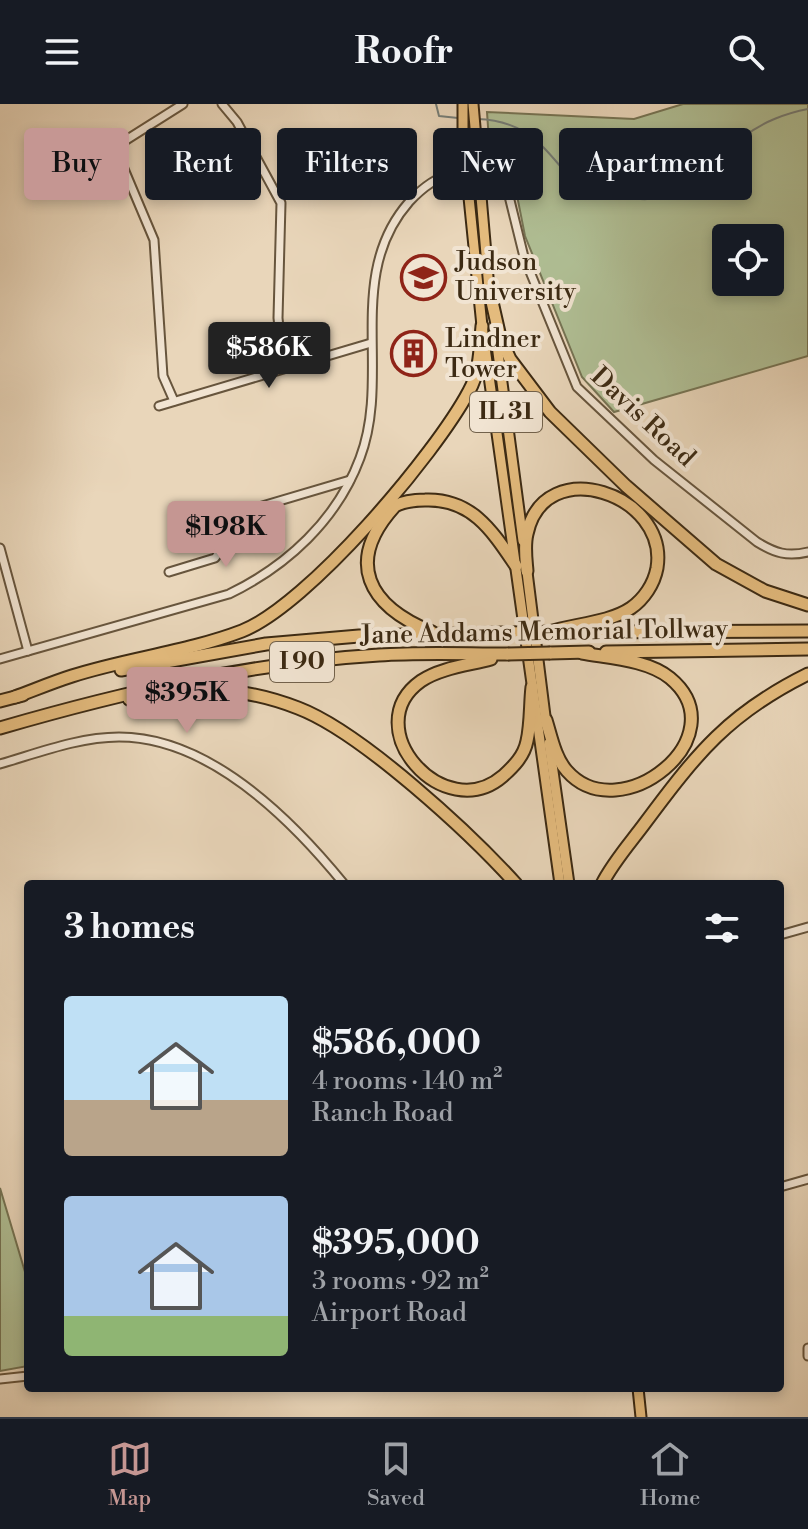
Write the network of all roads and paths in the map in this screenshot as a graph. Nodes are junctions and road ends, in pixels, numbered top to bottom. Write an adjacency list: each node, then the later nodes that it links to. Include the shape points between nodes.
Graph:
1 (183, 104): 7 (street)
2 (222, 104): 16 (street, via 272,180 281,203 278,318)
3 (463, 104): 5 (main road, IL 31)
4 (473, 104): 5 (main road, IL 31)
5 (468, 121): 6 (main road, IL 31)
6 (468, 128)
7 (129, 141)
8 (129, 181): 17 (street, via 154,240 163,376)
9 (433, 182): 15 (street, via 412,198 381,248 372,284)
10 (473, 200): 14 (main road, IL 31)
11 (476, 200): 13 (main road, IL 31)
12 (510, 200): 21 (street, Davis Road, via 524,257 582,395 757,542 791,556)
13 (490, 293): 22 (main road, IL 31); 24 (highway, via 510,359 550,412 716,564 765,591)
14 (482, 326): 22 (main road, IL 31); 35 (highway, via 477,373 454,415 365,524 279,611 244,630 72,676)
15 (371, 343): 16 (street); 19 (street, via 370,414)
16 (289, 367): 17 (street)
17 (174, 401): 18 (street)
18 (159, 406)
19 (350, 480): 23 (street, via 208,522 215,558); 29 (street, via 311,536 261,579 229,594)
20 (0, 548): 29 (street)
21 (808, 552)
22 (522, 568): 26 (highway, via 530,522 547,500 568,490 611,494 642,516 655,538 656,572 639,602 625,612); 27 (highway, via 489,528 462,506 426,500 395,506 368,548 369,580 394,613); 34 (main road, IL 31); 38 (main road, IL 31)
23 (169, 572)
24 (808, 605)
25 (808, 631): 26 (highway, Jane Addams Memorial Tollway / I 90)
26 (549, 632): 27 (highway, Jane Addams Memorial Tollway / I 90, bridge)
27 (436, 634): 35 (highway, Jane Addams Memorial Tollway / I 90, via 266,644)
28 (808, 649): 30 (highway, Jane Addams Memorial Tollway / I 90)
29 (28, 651): 32 (street)
30 (582, 653): 31 (highway, Jane Addams Memorial Tollway / I 90, bridge); 38 (highway, via 652,668 671,679 687,700 691,729 685,749 643,782 599,790 566,771)
31 (508, 654): 34 (highway, via 432,675 409,692 398,720 412,765 432,782 456,789 496,782 517,763 527,743); 37 (highway, Jane Addams Memorial Tollway / I 90, via 380,655 286,664)
32 (0, 659)
33 (808, 674): 45 (highway, via 764,695 728,723 678,778)
34 (532, 687): 43 (main road, IL 31)
35 (15, 697): 36 (highway, Jane Addams Memorial Tollway / I 90)
36 (0, 701)
37 (101, 701): 39 (highway, Jane Addams Memorial Tollway / I 90); 42 (highway, via 216,690 299,709 334,727 402,779)
38 (546, 720): 44 (main road, IL 31)
39 (0, 728)
40 (0, 764): 41 (street, via 104,737 140,738 178,748 269,807)
41 (340, 880)
42 (512, 880)
43 (559, 880)
44 (568, 880)
45 (605, 880)
46 (808, 927): 47 (street)
47 (784, 934)
48 (808, 1179): 49 (street)
49 (784, 1186)
50 (808, 1348): 51 (street)
51 (808, 1356)
52 (24, 1376): 53 (street)
53 (0, 1379)
54 (638, 1392): 55 (main road)
55 (641, 1417)

